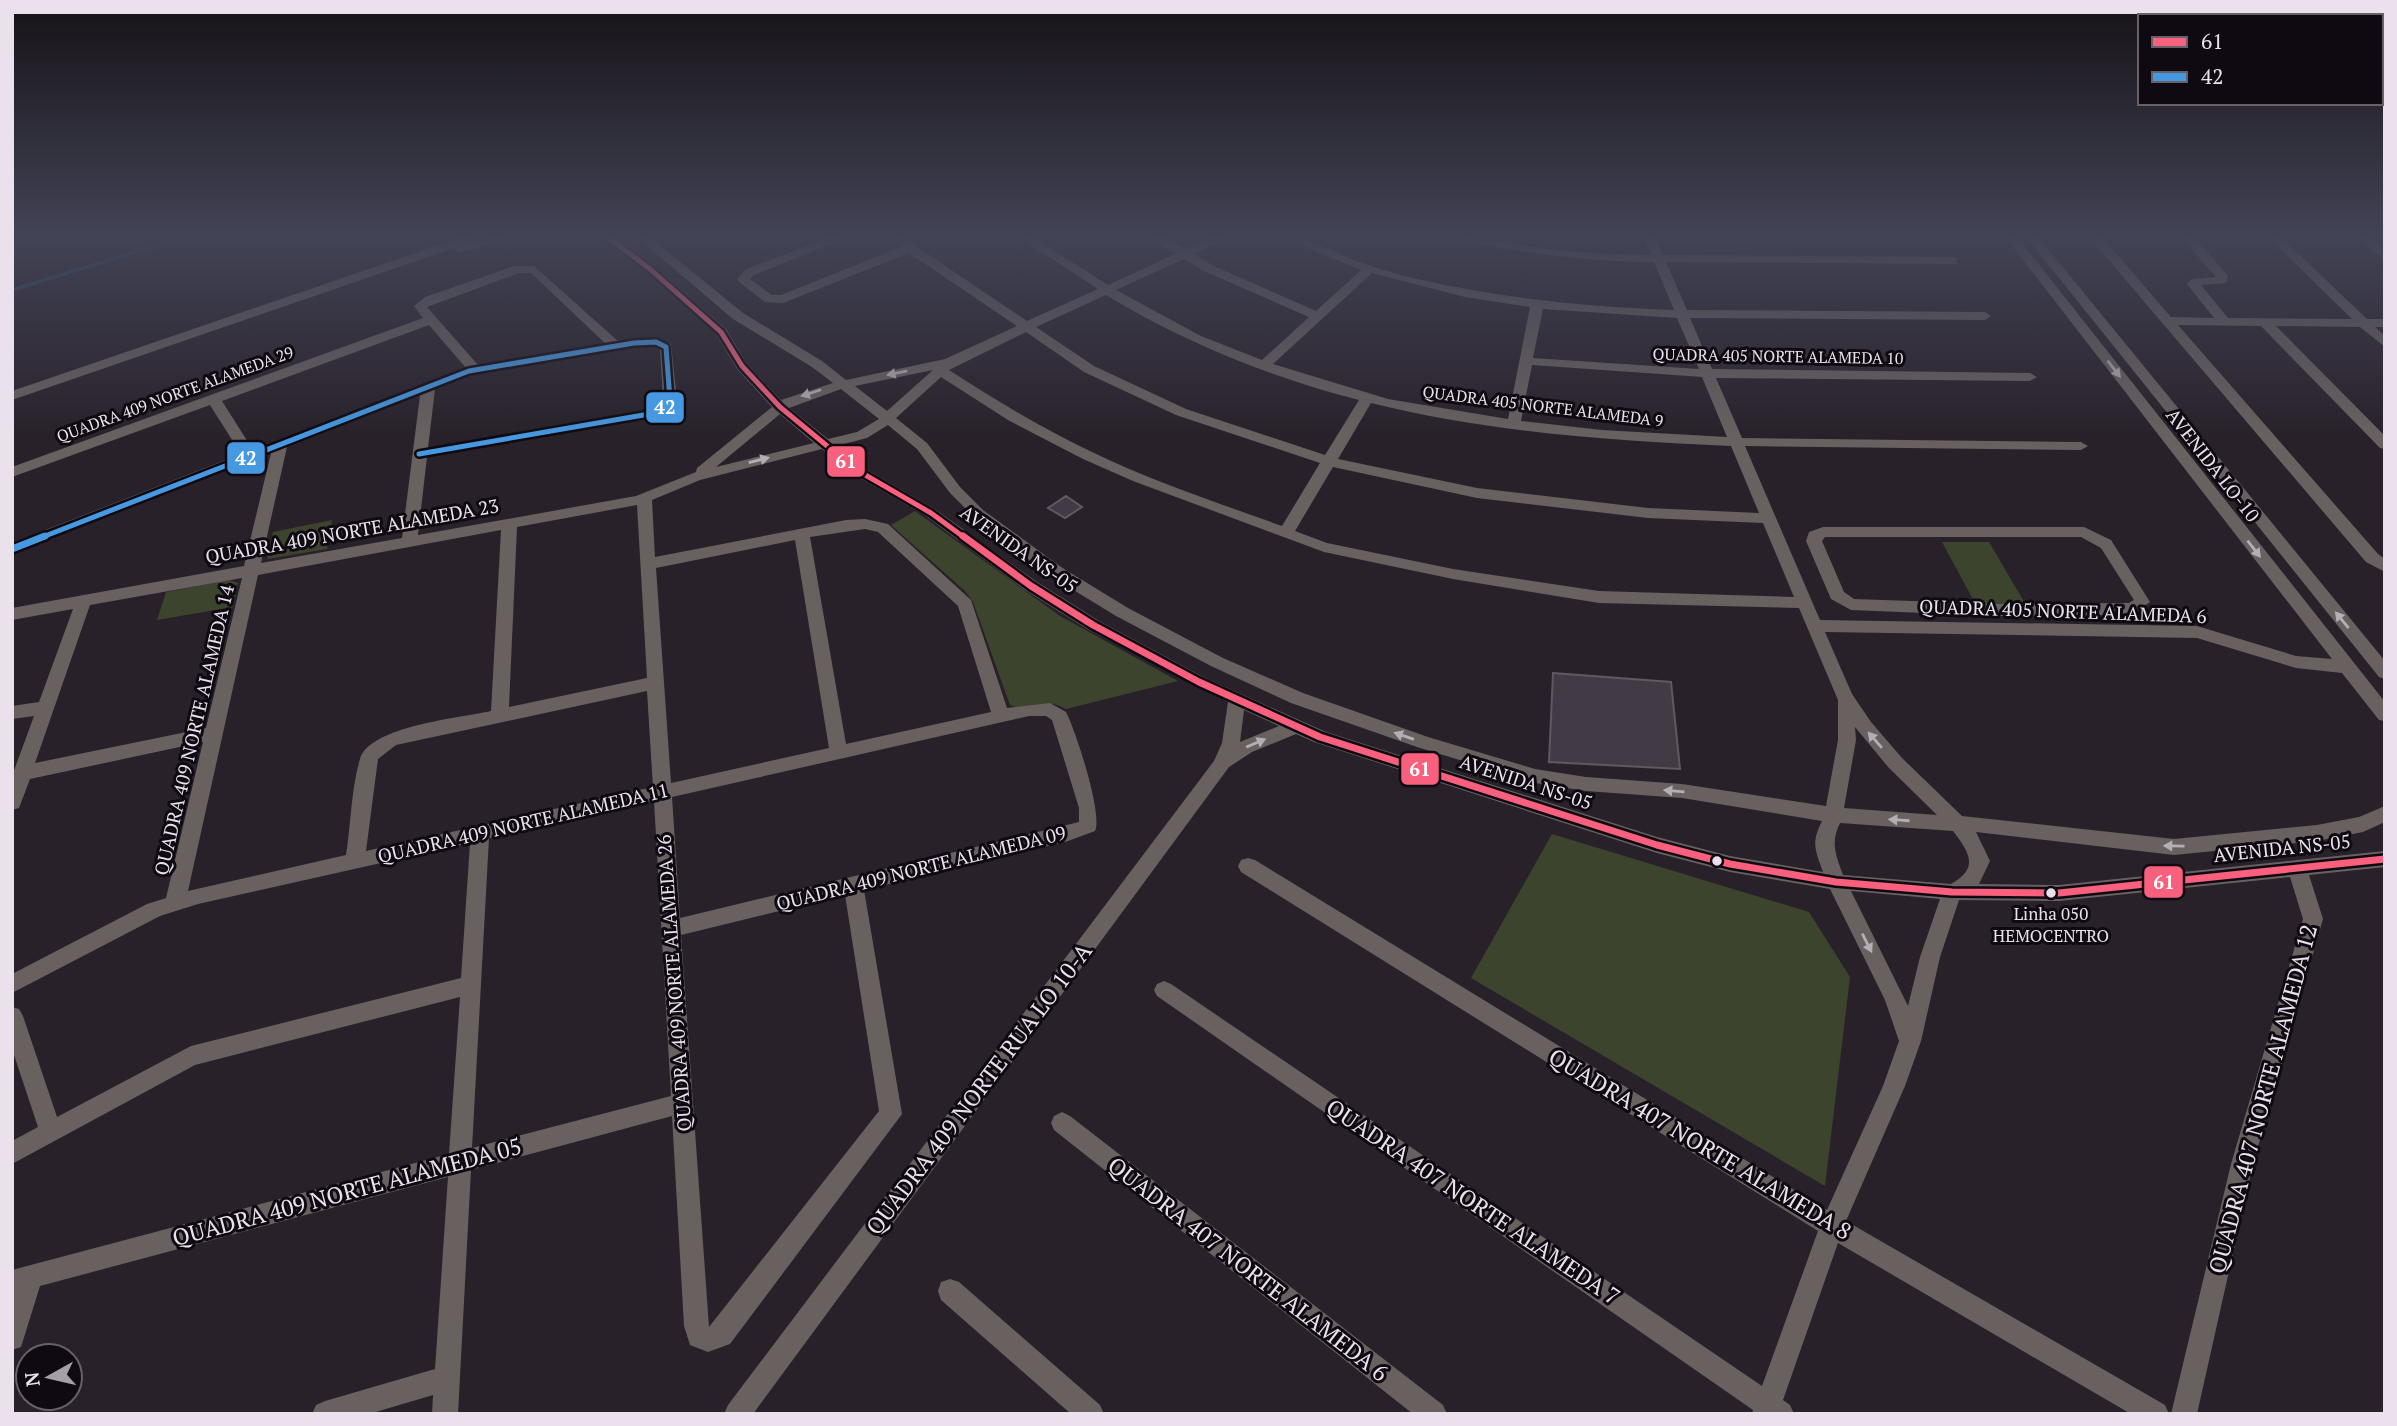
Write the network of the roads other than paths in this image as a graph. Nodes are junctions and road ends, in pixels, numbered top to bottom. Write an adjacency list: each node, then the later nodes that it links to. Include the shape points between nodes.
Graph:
1 (278, 305): 38 (street)
2 (421, 305): 21 (street)
3 (571, 305): 29 (street)
4 (691, 305): 41 (street, AVENIDA NS-05, via 721,331 747,374)
5 (724, 305): 36 (street, AVENIDA NS-05)
6 (993, 305): 27 (street)
7 (1074, 305): 27 (street)
8 (1135, 305): 31 (street, QUADRA 405 NORTE ALAMEDA 9, via 1219,349)
9 (1290, 305): 19 (street)
10 (1330, 305): 19 (street)
11 (1537, 305): 18 (street); 30 (street)
12 (1678, 305): 18 (street)
13 (2064, 305): 70 (street, AVENIDA LO-10, one-way to 70)
14 (2087, 305): 71 (street, AVENIDA LO-10, one-way to 14)
15 (2155, 305): 22 (street)
16 (2210, 305): 23 (street)
17 (2345, 305): 25 (street)
18 (1683, 315): 20 (street); 34 (street)
19 (1317, 316): 31 (street)
20 (1985, 316)
21 (430, 320): 33 (street); 40 (street, QUADRA 409 NORTE ALAMEDA 29)
22 (2169, 321): 23 (street); 62 (street, via 2372,558)
23 (2225, 322): 24 (street)
24 (2266, 323): 25 (street); 47 (street)
25 (2364, 323): 26 (street); 28 (street)
26 (2385, 323)
27 (1026, 327): 32 (street); 51 (street, via 1089,369 1181,412)
28 (2385, 342)
29 (616, 346): 33 (street); 49 (street, via 666,346 670,398 665,408 652,414)
30 (1526, 360): 34 (street, QUADRA 405 NORTE ALAMEDA 10); 43 (street)
31 (1264, 365): 39 (street, QUADRA 405 NORTE ALAMEDA 9)
32 (944, 366): 36 (street, QUADRA 409 NORTE ALAMEDA 23, one-way to 36); 42 (street, QUADRA 409 NORTE ALAMEDA 23); 58 (street, via 1013,417 1088,456)
33 (475, 370): 37 (street)
34 (1708, 374): 35 (street, QUADRA 405 NORTE ALAMEDA 10); 44 (street)
35 (2030, 377)
36 (844, 384): 41 (street, QUADRA 409 NORTE ALAMEDA 23, one-way to 41); 42 (street, AVENIDA NS-05)
37 (428, 387): 45 (street); 49 (street)
38 (12, 396)
39 (1368, 397): 43 (street, QUADRA 405 NORTE ALAMEDA 9); 51 (street)
40 (213, 398): 50 (street); 52 (street, QUADRA 409 NORTE ALAMEDA 29)
41 (780, 407): 46 (street, AVENIDA NS-05); 53 (street, QUADRA 409 NORTE ALAMEDA 23)
42 (888, 418): 46 (street, QUADRA 409 NORTE ALAMEDA 23, via 862,435); 89 (street, AVENIDA NS-05, one-way to 42, via 1682,791 1535,776 1297,698 1181,643 1055,571 978,513 922,446)
43 (1514, 423): 44 (street, QUADRA 405 NORTE ALAMEDA 9, via 1605,435)
44 (1737, 442): 48 (street, QUADRA 405 NORTE ALAMEDA 9); 55 (street)
45 (280, 445): 50 (street); 63 (street, QUADRA 409 NORTE ALAMEDA 14)
46 (824, 445): 53 (street, QUADRA 409 NORTE ALAMEDA 23, one-way to 46); 74 (street, AVENIDA NS-05, via 1067,609)
47 (2385, 445)
48 (2081, 446)
49 (419, 454): 59 (street)
50 (250, 457): 60 (street)
51 (1331, 462): 55 (street, via 1542,503); 58 (street)
52 (12, 472)
53 (695, 477): 54 (street, QUADRA 409 NORTE ALAMEDA 23)
54 (644, 499): 56 (street, QUADRA 409 NORTE ALAMEDA 23); 61 (street, QUADRA 409 NORTE ALAMEDA 26)
55 (1769, 518): 65 (street)
56 (509, 524): 59 (street, QUADRA 409 NORTE ALAMEDA 23); 78 (street)
57 (802, 533): 61 (street); 80 (street, via 852,524 879,527 956,594 972,620); 83 (street)
58 (1285, 534): 65 (street, via 1324,547 1453,574 1599,597)
59 (409, 542): 63 (street, QUADRA 409 NORTE ALAMEDA 23)
60 (12, 549)
61 (648, 564): 72 (street, QUADRA 409 NORTE ALAMEDA 26)
62 (2385, 567)
63 (253, 571): 64 (street, QUADRA 409 NORTE ALAMEDA 23); 82 (street, QUADRA 409 NORTE ALAMEDA 14)
64 (83, 602): 67 (street, QUADRA 409 NORTE ALAMEDA 23); 75 (street)
65 (1805, 603): 68 (street)
66 (1998, 610): 66 (street, via 1851,604 1837,595 1814,536 1823,532 2084,532 2106,544 2142,602 2132,609); 69 (street)
67 (12, 614)
68 (1815, 626): 69 (street, QUADRA 405 NORTE ALAMEDA 6); 73 (street)
69 (2008, 628): 70 (street, QUADRA 405 NORTE ALAMEDA 6, via 2197,632 2296,662)
70 (2347, 667): 79 (street, AVENIDA LO-10)
71 (2385, 673)
72 (655, 683): 78 (street); 86 (street, QUADRA 409 NORTE ALAMEDA 26)
73 (1844, 696): 89 (street, via 1848,730); 90 (street, one-way to 73, via 1893,761)
74 (1237, 700): 81 (street, AVENIDA NS-05); 84 (street, QUADRA 409 NORTE RUA LO 10-A, via 1231,743)
75 (46, 707): 77 (street); 85 (street)
76 (1050, 709): 80 (street, QUADRA 409 NORTE ALAMEDA 11); 97 (street, QUADRA 409 NORTE ALAMEDA 09, via 1061,721 1088,808 1088,826)
77 (12, 713)
78 (500, 715): 93 (street, via 391,739 375,749 369,758)
79 (2385, 715)
80 (1001, 716): 83 (street, QUADRA 409 NORTE ALAMEDA 11)
81 (1295, 727): 84 (street, QUADRA 409 NORTE RUA LO 10-A, one-way to 81, via 1246,747); 96 (street, AVENIDA NS-05, via 1657,845 1741,867)
82 (215, 733): 85 (street); 99 (street, QUADRA 409 NORTE ALAMEDA 14)
83 (839, 752): 86 (street, QUADRA 409 NORTE ALAMEDA 11)
84 (1221, 765): 119 (street, QUADRA 409 NORTE RUA LO 10-A)
85 (23, 773): 87 (street)
86 (662, 792): 91 (street, QUADRA 409 NORTE ALAMEDA 11); 100 (street, QUADRA 409 NORTE ALAMEDA 26)
87 (12, 803)
88 (2385, 813): 90 (street, AVENIDA NS-05, one-way to 90, via 2339,830 2206,846 2137,844)
89 (1834, 815): 90 (street, AVENIDA NS-05, one-way to 89); 96 (street, via 1824,847)
90 (1957, 824): 98 (street, via 1980,861 1968,885)
91 (480, 833): 93 (street, QUADRA 409 NORTE ALAMEDA 11); 102 (street)
92 (2385, 859): 95 (street, AVENIDA NS-05)
93 (355, 861): 99 (street, QUADRA 409 NORTE ALAMEDA 11)
94 (1248, 866): 111 (street, QUADRA 407 NORTE ALAMEDA 8)
95 (2297, 867): 98 (street, AVENIDA NS-05, via 2059,893); 123 (street, QUADRA 407 NORTE ALAMEDA 12, via 2313,919 2242,1164)
96 (1836, 882): 98 (street, AVENIDA NS-05); 105 (street, one-way to 105, via 1892,991)
97 (853, 885): 100 (street, QUADRA 409 NORTE ALAMEDA 09); 106 (street, QUADRA 409 NORTE ALAMEDA 26, via 891,1114 714,1339 699,1336 696,1326)
98 (1952, 892): 105 (street, via 1930,957)
99 (175, 903): 101 (street, QUADRA 409 NORTE ALAMEDA 11)
100 (671, 929): 106 (street, QUADRA 409 NORTE ALAMEDA 26)
101 (12, 984)
102 (471, 985): 108 (street, via 191,1056); 110 (street)
103 (1164, 990): 116 (street, QUADRA 407 NORTE ALAMEDA 7)
104 (12, 1016): 108 (street)
105 (1910, 1041): 111 (street)
106 (682, 1103): 110 (street, QUADRA 409 NORTE ALAMEDA 05)
107 (1062, 1124): 121 (street, QUADRA 407 NORTE ALAMEDA 6)
108 (51, 1132): 109 (street)
109 (12, 1153)
110 (460, 1162): 112 (street, QUADRA 409 NORTE ALAMEDA 05); 115 (street)
111 (1832, 1226): 116 (street); 122 (street, QUADRA 407 NORTE ALAMEDA 8)
112 (22, 1280): 114 (street)
113 (950, 1291): 120 (street)
114 (12, 1338)
115 (447, 1378): 117 (street); 118 (street)
116 (1772, 1411)
117 (325, 1414)
118 (445, 1414)
119 (737, 1414)
120 (1091, 1414)
121 (1434, 1414)
122 (2156, 1414)
123 (2184, 1414)

